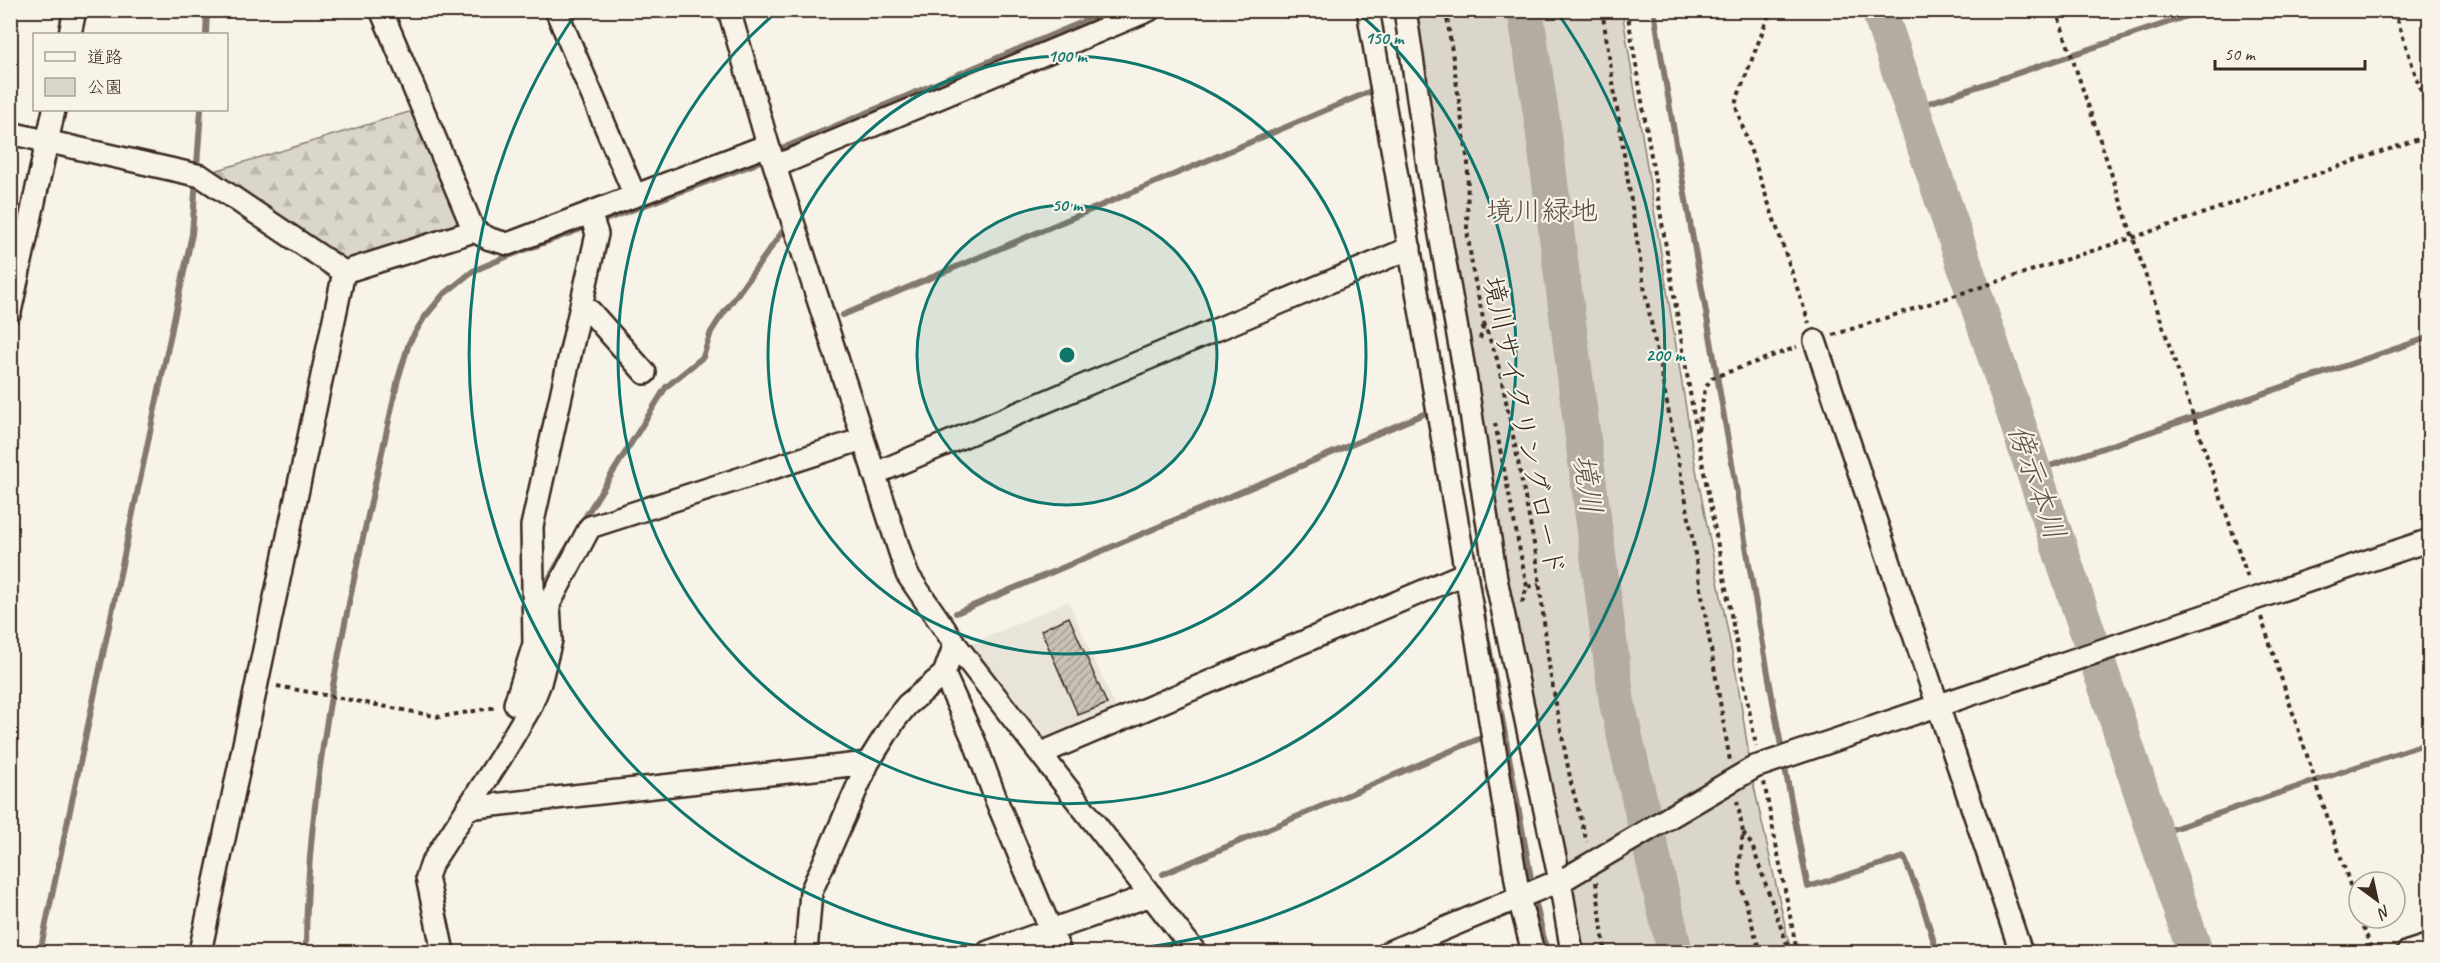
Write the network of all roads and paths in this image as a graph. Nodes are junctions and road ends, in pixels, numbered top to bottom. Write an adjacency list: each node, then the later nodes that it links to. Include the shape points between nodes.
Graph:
1 (75, 10): 16 (street)
2 (381, 10): 26 (street)
3 (556, 10): 24 (street)
4 (729, 10): 22 (street)
5 (1149, 10): 23 (street)
6 (1368, 10): 28 (street)
7 (1405, 10): 60 (street, via 1496,579)
8 (1446, 10): 32 (path, 境川サイクリングロード, via 1468,163 1467,230)
9 (1602, 10): 52 (path, via 1644,286)
10 (1627, 10): 37 (path)
11 (1766, 10): 15 (path)
12 (1787, 10): 15 (path)
13 (2056, 10): 27 (path)
14 (2394, 10): 18 (path)
15 (1768, 17): 33 (path, via 1735,104)
16 (70, 33)
17 (54, 111): 21 (street)
18 (2430, 118)
19 (10, 133): 21 (street)
20 (2430, 135): 27 (path)
21 (47, 141): 29 (street, via 201,176); 31 (street)
22 (768, 145): 23 (street); 24 (street)
23 (776, 166): 38 (street)
24 (634, 196): 25 (street)
25 (590, 213): 26 (street, via 508,243); 30 (street, via 597,234)
26 (474, 231): 29 (street)
27 (2132, 238): 33 (path); 43 (path)
28 (1410, 248): 39 (street); 41 (street)
29 (344, 272): 47 (street)
30 (581, 308): 35 (street, via 590,311); 44 (street, via 532,526)
31 (10, 312)
32 (1485, 323): 34 (path, via 1480,338); 57 (path, 境川サイクリングロード, via 1509,415 1536,554 1570,783)
33 (1815, 341): 37 (path, via 1712,378 1705,388); 49 (street)
34 (1482, 348)
35 (645, 373)
36 (1495, 421): 42 (path)
37 (1697, 435): 53 (path)
38 (863, 439): 39 (street); 44 (street, via 590,527)
39 (874, 474): 45 (street, via 907,574)
40 (2430, 540): 43 (street)
41 (1466, 573): 50 (street); 62 (street)
42 (1527, 587)
43 (2255, 598): 49 (street); 59 (path)
44 (541, 602): 48 (street, via 534,644); 55 (street, via 551,640 533,700)
45 (955, 644): 46 (street); 50 (street)
46 (944, 674): 51 (street, via 907,705); 63 (street)
47 (258, 682): 48 (path, via 440,717); 66 (street)
48 (516, 704)
49 (1939, 705): 53 (street); 78 (street)
50 (1042, 753): 61 (street)
51 (868, 763): 55 (street); 68 (street, via 811,892)
52 (1730, 765)
53 (1758, 766): 60 (street, bridge); 77 (path)
54 (1736, 796): 56 (path)
55 (468, 808): 67 (street, via 427,877)
56 (1743, 832): 76 (path, via 1741,886); 77 (path, via 1752,845 1786,942)
57 (1589, 852)
58 (1594, 873): 75 (path)
59 (2347, 876)
60 (1558, 881): 62 (street); 74 (street)
61 (1151, 895): 63 (street); 71 (street)
62 (1519, 898): 72 (street); 73 (street)
63 (1052, 929): 69 (street); 70 (street)
64 (2365, 930): 79 (path)
65 (2430, 945): 80 (street)
66 (200, 952)
67 (443, 952)
68 (806, 952)
69 (988, 952)
70 (1060, 952)
71 (1195, 952)
72 (1389, 952)
73 (1533, 952)
74 (1572, 952)
75 (1605, 952)
76 (1760, 952)
77 (1797, 952)
78 (2021, 952)
79 (2372, 952)
80 (2408, 952)

